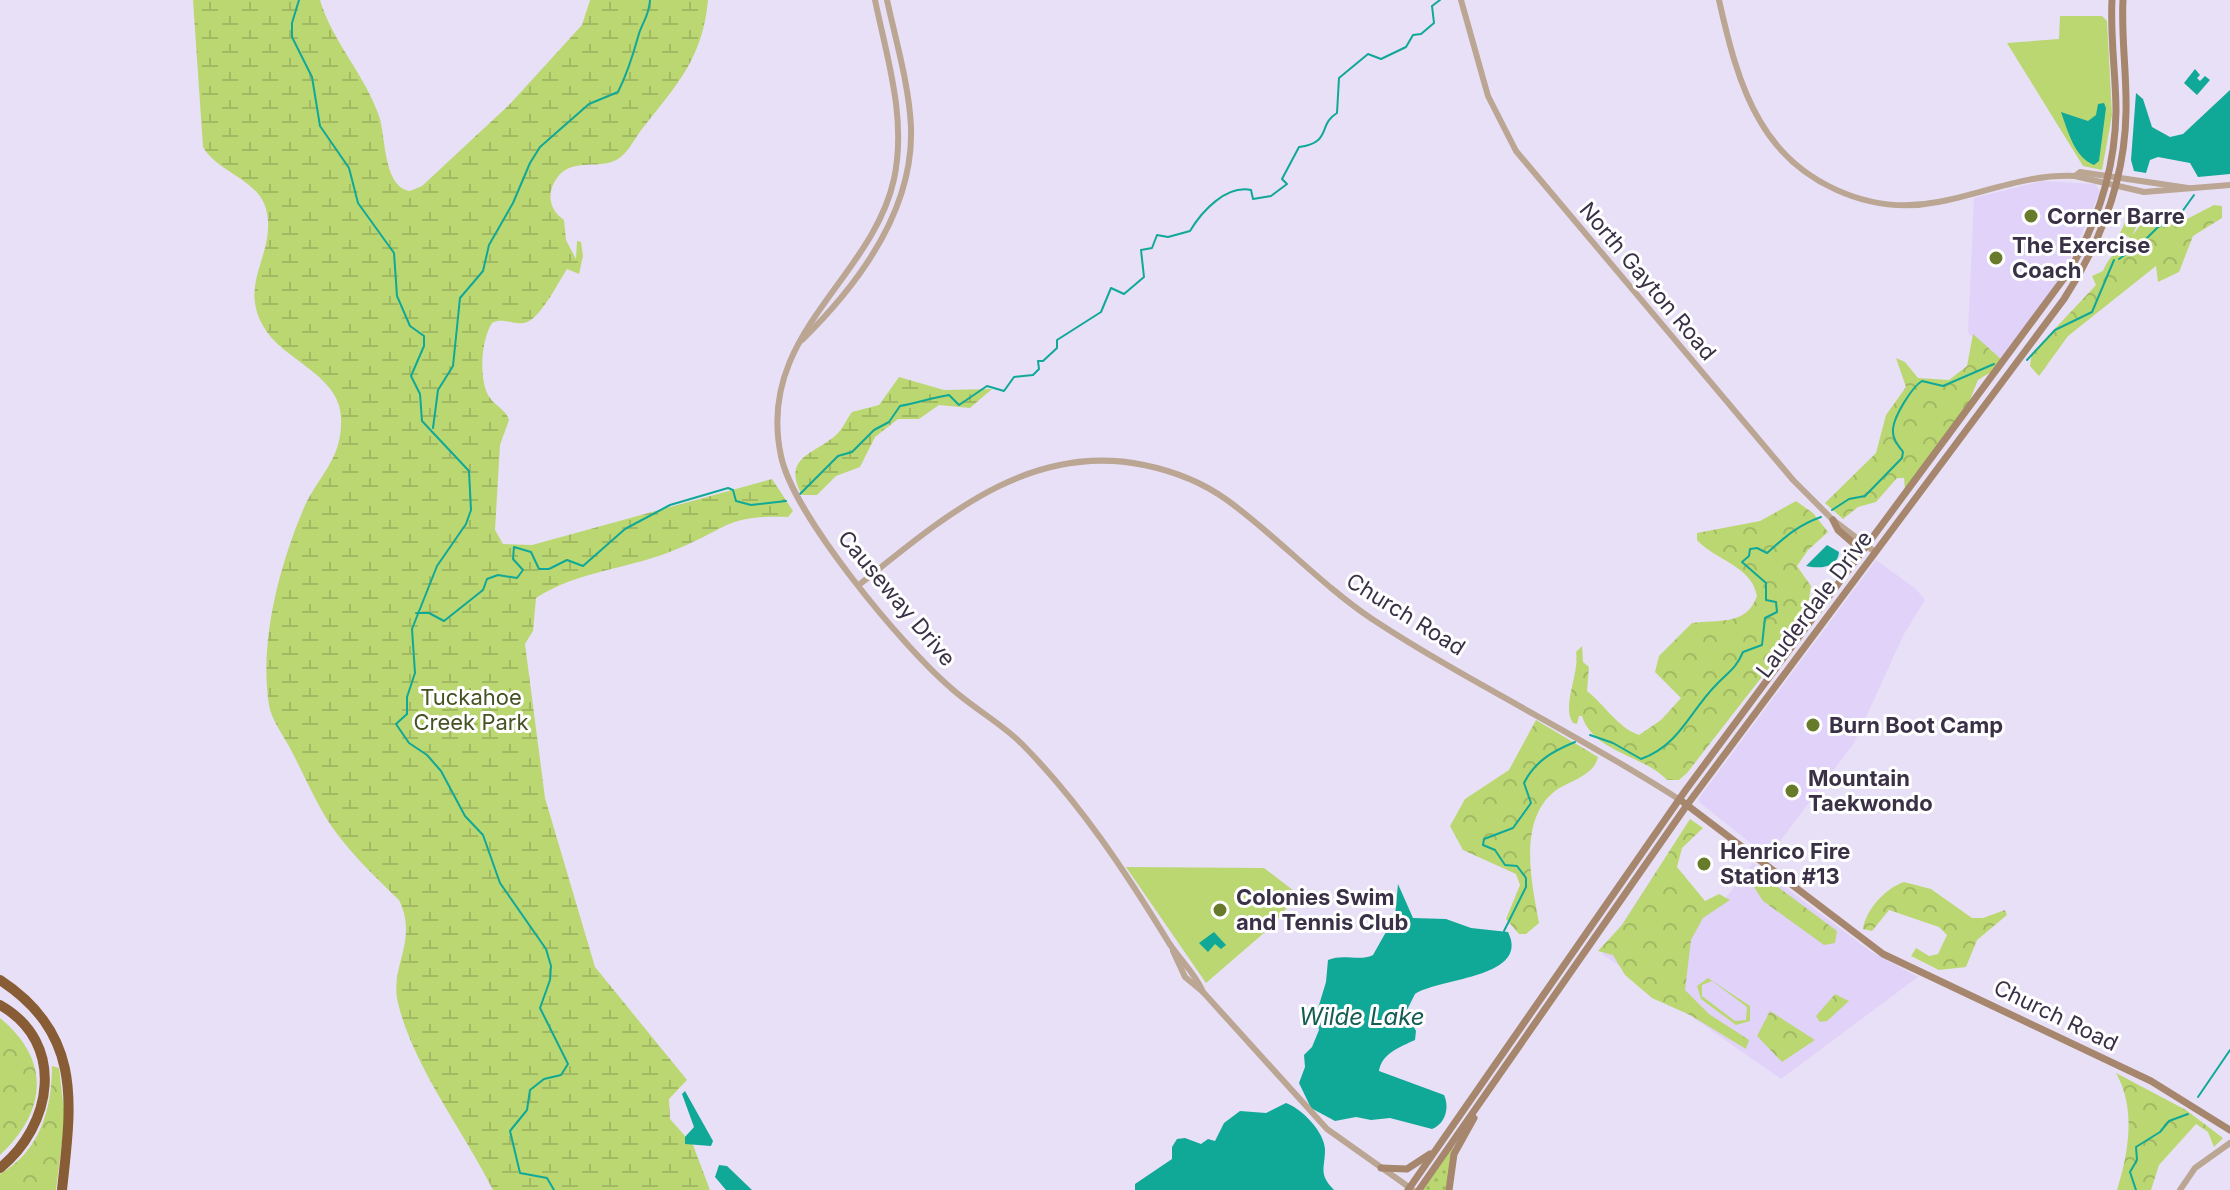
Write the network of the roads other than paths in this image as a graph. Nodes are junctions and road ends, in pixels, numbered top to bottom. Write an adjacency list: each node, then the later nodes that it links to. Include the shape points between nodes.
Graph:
1 (875, 0): 10 (street, Causeway Drive, via 898,119 894,181 875,228)
2 (887, 0): 10 (street, Causeway Drive, via 910,123 905,184 877,248)
3 (1461, 0): 11 (street, North Gayton Road, via 1488,96 1516,151 1793,480)
4 (1719, 0): 7 (street, via 1759,121 1791,161 1829,187 1869,201 1919,205 2030,177 2080,172)
5 (2112, 0): 7 (main road, Lauderdale Drive, via 2116,118)
6 (2123, 0): 8 (main road, Lauderdale Drive, via 2126,112)
7 (2106, 180): 8 (street); 12 (main road, Lauderdale Drive, via 2085,242 2064,279)
8 (2116, 183): 9 (street); 12 (main road, Lauderdale Drive, via 2098,240 2064,299)
9 (2230, 185)
10 (800, 343): 14 (street, Causeway Drive, via 780,397 781,458 804,511)
11 (1833, 520): 12 (street, North Gayton Road); 13 (main road, via 1857,549)
12 (1871, 549): 13 (main road, Lauderdale Drive); 15 (main road, Lauderdale Drive)
13 (1855, 564): 15 (main road, Lauderdale Drive)
14 (860, 584): 15 (street, Church Road, via 977,496 1022,473 1087,460 1156,467 1227,500 1334,590 1395,633); 23 (street, Causeway Drive, via 928,667 1020,742 1087,816 1172,947 1185,977 1316,1119)
15 (1683, 802): 18 (main road, Lauderdale Drive); 19 (main road, Church Road, via 1877,947 2151,1081 2212,1113); 21 (main road, Lauderdale Drive)
16 (0, 980): 25 (highway, via 36,1012 62,1059 71,1111)
17 (0, 1005): 22 (highway, via 31,1033 46,1076 37,1125)
18 (1489, 1088): 26 (main road, Lauderdale Drive); 27 (main road, via 1456,1150)
19 (2230, 1130)
20 (2230, 1143): 28 (street, via 2195,1168)
21 (1437, 1148): 23 (main road, via 1407,1169); 24 (main road, Lauderdale Drive)
22 (0, 1168)
23 (1381, 1168): 24 (street, Causeway Drive)
24 (1410, 1189)
25 (62, 1190)
26 (1419, 1190)
27 (1449, 1190)
28 (2180, 1190)

